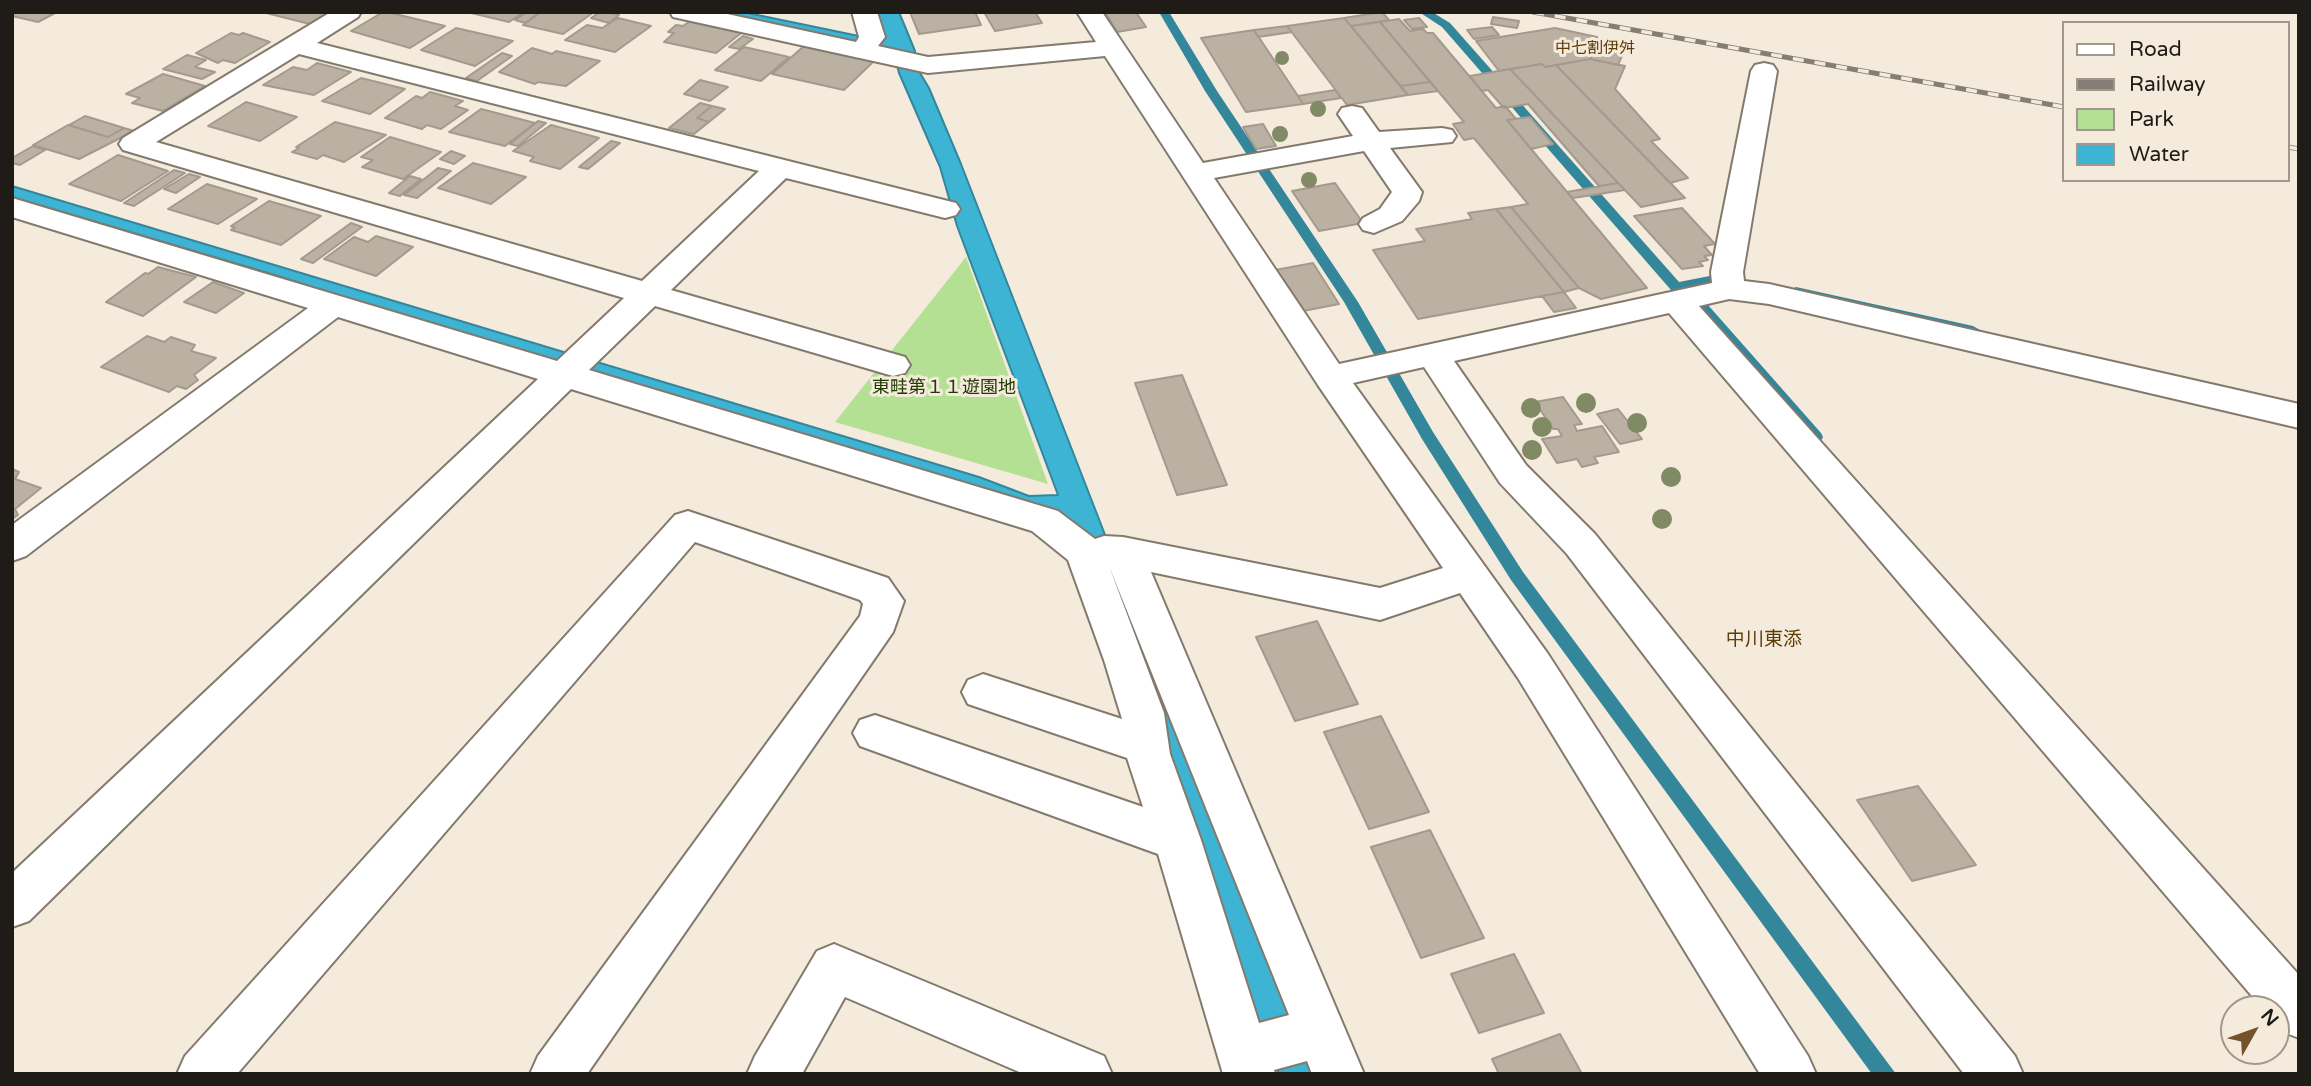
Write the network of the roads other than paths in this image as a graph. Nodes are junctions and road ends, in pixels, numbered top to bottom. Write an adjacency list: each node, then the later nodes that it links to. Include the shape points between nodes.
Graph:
1 (349, 12): 5 (street)
2 (682, 12): 6 (street)
3 (864, 12): 6 (street)
4 (1089, 12): 7 (street)
5 (296, 45): 12 (street); 18 (street, via 133,144)
6 (866, 45): 7 (street, via 894,58 928,65)
7 (1112, 48): 13 (street)
8 (1763, 71): 17 (street, via 1741,193)
9 (1352, 114): 11 (street)
10 (1442, 136): 11 (street)
11 (1371, 141): 13 (street); 16 (street, via 1407,192 1398,207)
12 (779, 169): 15 (street); 18 (street)
13 (1196, 173): 23 (street)
14 (12, 207): 19 (street)
15 (945, 209)
16 (1374, 224)
17 (1707, 290): 20 (street); 24 (street, via 1769,294); 33 (street)
18 (650, 292): 21 (street); 22 (street)
19 (334, 304): 22 (street); 25 (street)
20 (1402, 361): 23 (street); 41 (street, via 1581,544)
21 (893, 365)
22 (572, 368): 26 (street, via 1038,519); 32 (street)
23 (1330, 377): 27 (street)
24 (2299, 416)
25 (12, 546)
26 (1104, 552): 27 (street, via 1380,604); 30 (street); 34 (street)
27 (1467, 575): 40 (street, via 1533,666)
28 (983, 692): 30 (street)
29 (875, 733): 31 (street)
30 (1147, 746): 31 (street)
31 (1178, 840): 35 (street)
32 (12, 905)
33 (2299, 1013)
34 (1325, 1046): 35 (street)
35 (1252, 1058)
36 (203, 1074): 37 (street, via 688,525 874,589 884,601 880,621)
37 (556, 1074)
38 (773, 1074): 39 (street, via 834,968)
39 (1086, 1074)
40 (1790, 1074)
41 (1997, 1074)

